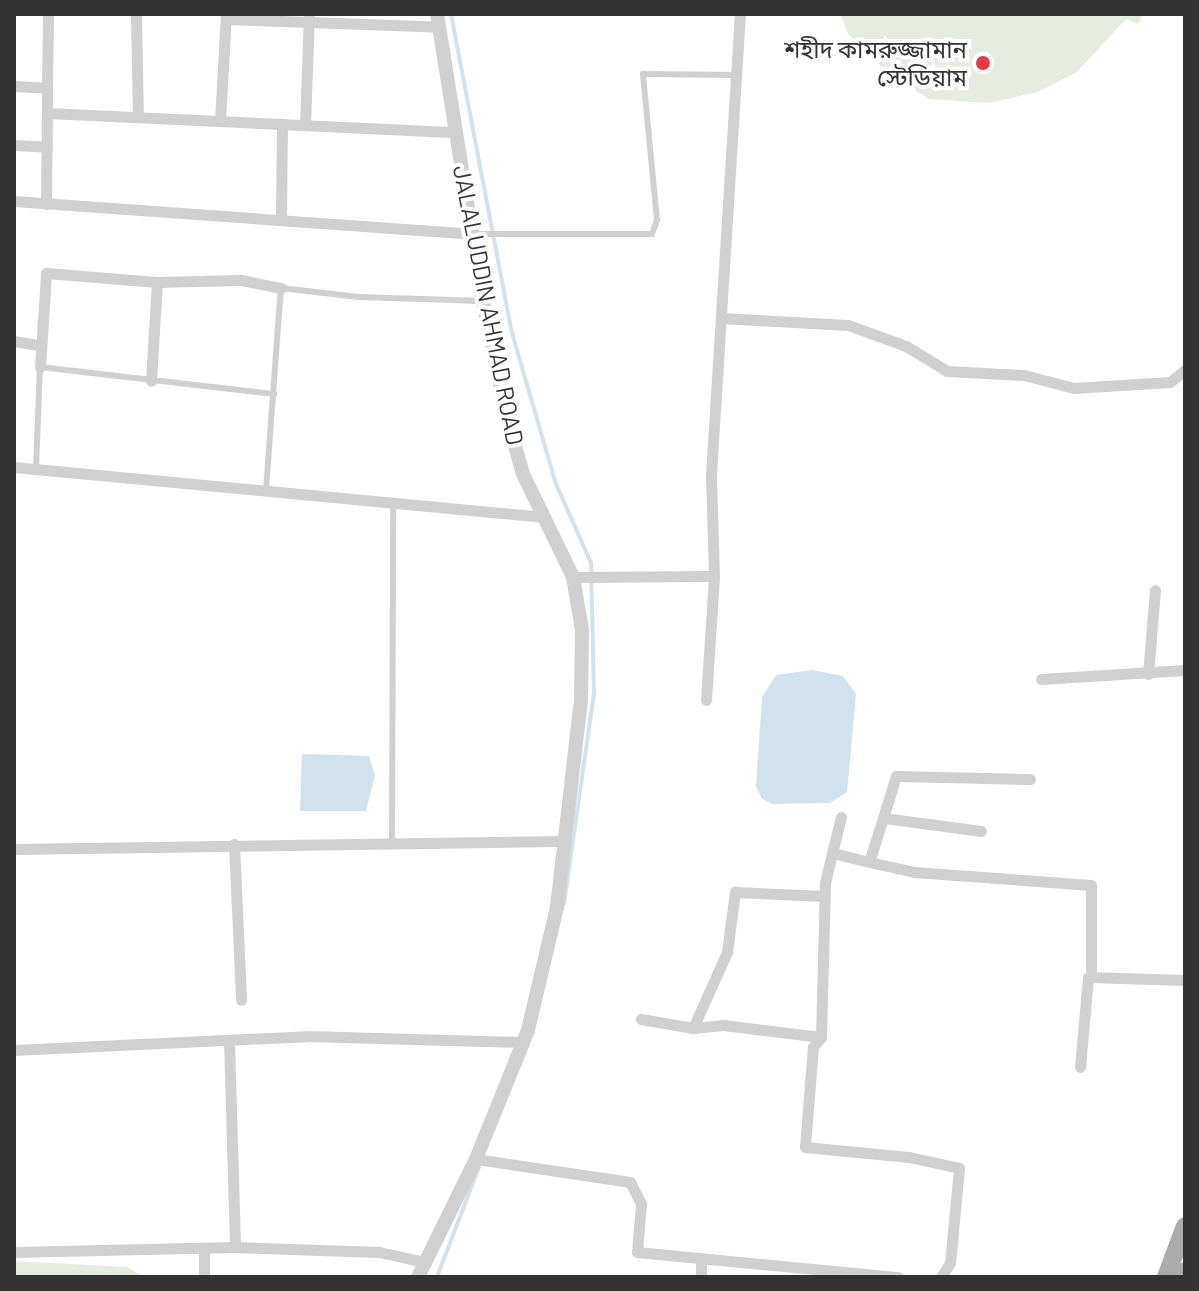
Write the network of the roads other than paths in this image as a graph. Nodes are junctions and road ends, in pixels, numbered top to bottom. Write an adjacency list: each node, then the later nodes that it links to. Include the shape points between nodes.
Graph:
1 (48, 14): 9 (street)
2 (136, 14): 11 (street)
3 (740, 14): 7 (street)
4 (226, 16): 5 (street); 12 (street)
5 (309, 19): 6 (street); 13 (street)
6 (438, 21): 15 (street, JALALUDDIN AHMAD ROAD)
7 (740, 75): 21 (lane, via 643,74 657,220 652,234); 25 (street)
8 (14, 86): 9 (street)
9 (47, 88): 10 (street)
10 (47, 113): 11 (street); 17 (street)
11 (138, 117): 12 (street)
12 (220, 121): 14 (street)
13 (305, 124): 14 (street); 15 (street)
14 (282, 125): 20 (street)
15 (456, 132): 21 (street, JALALUDDIN AHMAD ROAD)
16 (14, 145): 17 (street)
17 (47, 147): 19 (street)
18 (14, 201): 19 (street)
19 (46, 204): 20 (street)
20 (281, 218): 21 (street)
21 (472, 234): 24 (street, JALALUDDIN AHMAD ROAD)
22 (157, 282): 23 (street, via 241,280); 27 (street, via 46,273); 30 (street)
23 (281, 288): 24 (lane, via 358,297); 31 (lane)
24 (483, 301): 36 (street, JALALUDDIN AHMAD ROAD, via 523,474)
25 (721, 318): 29 (street, via 848,325 906,346 947,371 1024,375 1074,388 1170,382); 37 (street, via 711,474)
26 (14, 341): 27 (street)
27 (41, 346): 28 (street)
28 (40, 367): 30 (lane); 33 (lane)
29 (1185, 370)
30 (151, 381): 31 (lane)
31 (274, 394): 34 (lane)
32 (14, 467): 33 (street)
33 (36, 469): 34 (street)
34 (266, 490): 35 (street)
35 (393, 501): 36 (street); 49 (lane)
36 (544, 517): 38 (street, JALALUDDIN AHMAD ROAD)
37 (714, 576): 38 (street); 43 (street)
38 (573, 577): 48 (street, JALALUDDIN AHMAD ROAD, via 582,630 581,701)
39 (1155, 590): 41 (street)
40 (1185, 670): 41 (street)
41 (1148, 674): 42 (street)
42 (1041, 679)
43 (706, 700)
44 (1030, 779): 46 (street, via 896,776)
45 (841, 817): 52 (street)
46 (883, 818): 47 (street); 53 (street)
47 (981, 831)
48 (565, 841): 49 (street); 62 (street, JALALUDDIN AHMAD ROAD, via 557,907)
49 (392, 843): 50 (street)
50 (234, 844): 51 (street); 57 (street)
51 (14, 849)
52 (832, 853): 53 (street); 54 (street)
53 (869, 862): 55 (street, via 914,872 1091,885)
54 (824, 896): 59 (street, via 735,892 727,952); 60 (street)
55 (1091, 977): 56 (street); 64 (street)
56 (1185, 980)
57 (241, 1000)
58 (641, 1019): 59 (street)
59 (693, 1028): 60 (street, via 723,1025)
60 (821, 1037): 77 (street, via 813,1047 805,1147 909,1157 959,1168 950,1263)
61 (229, 1042): 62 (street, via 307,1036); 63 (street); 67 (street)
62 (523, 1042): 65 (street, JALALUDDIN AHMAD ROAD)
63 (14, 1050)
64 (1080, 1067)
65 (476, 1159): 70 (street, JALALUDDIN AHMAD ROAD); 71 (street, via 630,1182 641,1204 637,1252)
66 (1185, 1226): 78 (main road)
67 (235, 1247): 68 (street); 70 (street, via 379,1252)
68 (204, 1249): 69 (street); 73 (street)
69 (14, 1252)
70 (424, 1262): 74 (street, JALALUDDIN AHMAD ROAD)
71 (701, 1262): 75 (street); 76 (street)
72 (1185, 1271): 79 (main road)
73 (204, 1277)
74 (418, 1277)
75 (701, 1277)
76 (898, 1277)
77 (941, 1277)
78 (1166, 1277)
79 (1183, 1277)

